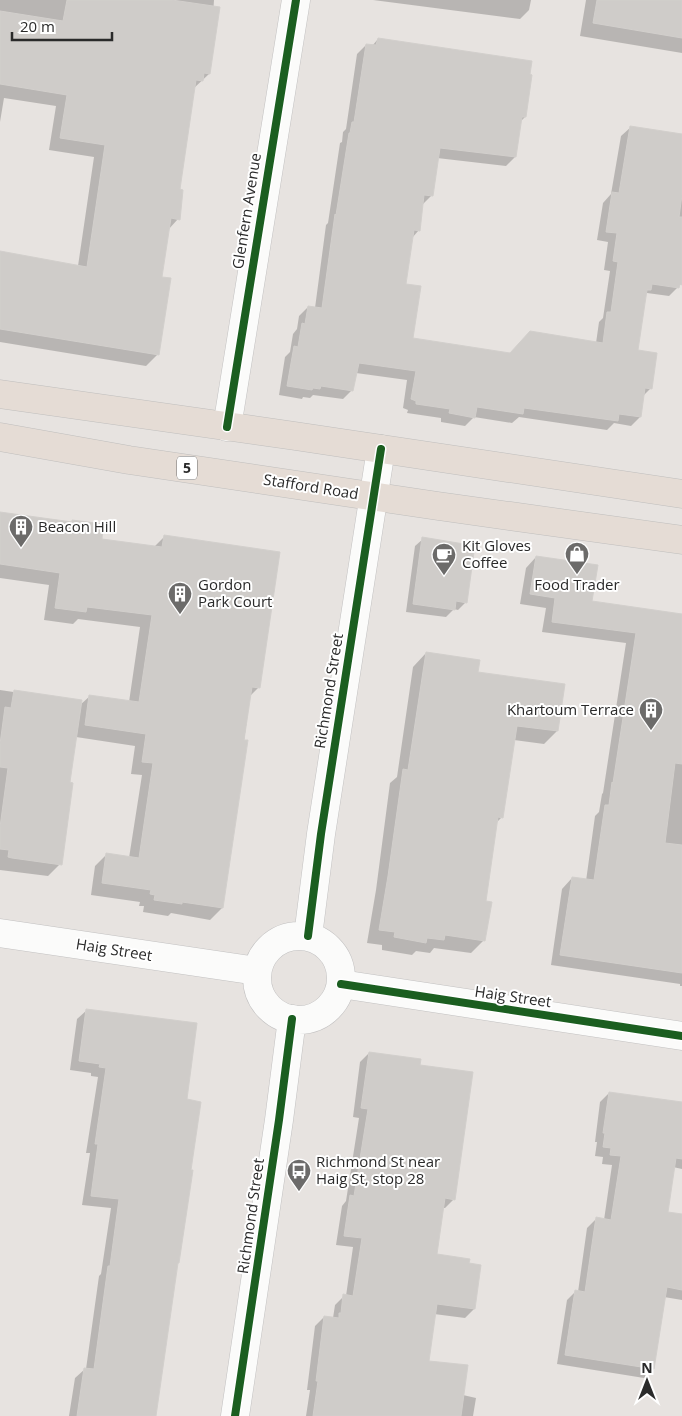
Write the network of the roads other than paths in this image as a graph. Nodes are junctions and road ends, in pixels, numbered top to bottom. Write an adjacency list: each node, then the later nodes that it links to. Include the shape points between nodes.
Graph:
1 (296, 0): 3 (street, Glenfern Avenue)
2 (0, 394): 3 (highway)
3 (227, 427): 5 (highway)
4 (0, 438): 7 (highway, Stafford Road / 5)
5 (381, 449): 6 (highway); 7 (street, Richmond Street)
6 (682, 494)
7 (374, 496): 8 (highway, Stafford Road / 5); 10 (street, Richmond Street, via 320,834)
8 (682, 540)
9 (0, 934): 11 (street, Haig Street)
10 (308, 936): 11 (street, via 294,936 275,944 262,958); 12 (street, via 320,941 337,959)
11 (257, 971): 13 (street, via 261,997 274,1011)
12 (341, 984): 13 (street, via 337,996 319,1015); 14 (street, Haig Street)
13 (292, 1019): 15 (street, Richmond Street)
14 (682, 1036)
15 (235, 1416)

